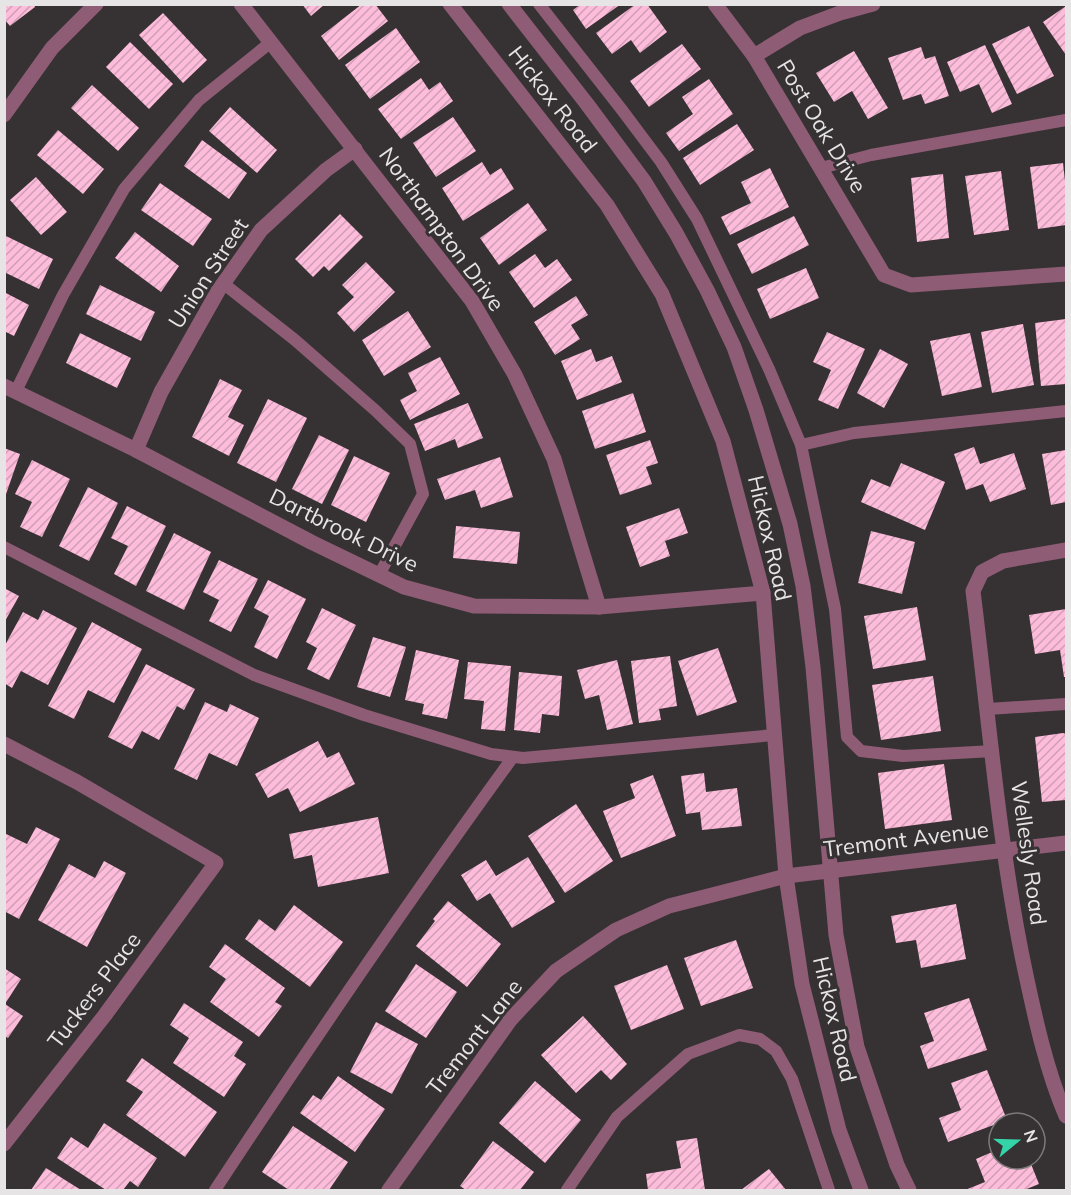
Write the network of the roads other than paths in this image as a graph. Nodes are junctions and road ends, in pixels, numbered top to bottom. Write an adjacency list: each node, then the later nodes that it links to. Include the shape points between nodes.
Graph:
1 (96, 4): 10 (street, via 52,48)
2 (241, 4): 8 (street, Northampton Drive)
3 (450, 4): 23 (street, Hickox Road, via 607,205 662,294 723,441)
4 (509, 4): 33 (street, Hickox Road, via 644,182 676,233 734,347 786,513 803,586)
5 (539, 4): 18 (lane, via 661,162 697,219 770,369)
6 (715, 4): 9 (street, Post Oak Drive)
7 (873, 4): 9 (street, via 800,28)
8 (271, 42): 12 (street, Northampton Drive); 16 (lane, via 199,100 124,189)
9 (754, 56): 13 (street, Post Oak Drive)
10 (4, 115)
11 (1066, 120): 13 (lane)
12 (356, 149): 15 (street, Union Street, via 326,170 261,230); 24 (street, Northampton Drive, via 472,301 515,375 554,459)
13 (820, 168): 14 (street, Post Oak Drive, via 884,275 911,285)
14 (1066, 274)
15 (224, 284): 19 (street, Union Street, via 161,392); 22 (lane, via 295,340 410,444 423,494)
16 (10, 389): 19 (street, Dartbrook Drive)
17 (1066, 411): 18 (lane, via 854,433)
18 (801, 446): 29 (lane, via 835,609 847,737 861,751 903,756)
19 (136, 450): 22 (street, Dartbrook Drive)
20 (4, 547): 30 (lane, via 254,675 364,715 491,754)
21 (1066, 550): 26 (street, Wellesly Road, via 1003,561 982,572 973,591)
22 (379, 575): 24 (street, Dartbrook Drive, via 404,587 474,606)
23 (763, 593): 24 (street, Dartbrook Drive); 27 (street, Hickox Road)
24 (599, 607)
25 (1066, 704): 26 (lane)
26 (988, 709): 29 (street, Wellesly Road)
27 (774, 735): 30 (lane); 34 (street, Hickox Road)
28 (4, 744): 36 (street, Tuckers Place, via 216,862 105,1015)
29 (993, 751): 32 (street, Wellesly Road)
30 (513, 757): 37 (lane, via 321,1030)
31 (1066, 843): 32 (street, Tremont Avenue)
32 (1005, 851): 33 (street, Tremont Avenue); 35 (street, Wellesly Road, via 1012,910 1033,1007)
33 (831, 870): 34 (street, Tremont Avenue); 42 (street, Hickox Road, via 836,935 857,1047)
34 (786, 876): 38 (street, Tremont Lane, via 669,906 616,930 556,971 511,1019); 41 (street, Hickox Road, via 802,984 820,1060)
35 (1066, 1116)
36 (4, 1144)
37 (215, 1191)
38 (388, 1191)
39 (567, 1191): 40 (lane, via 616,1117 688,1054 739,1035 760,1039 776,1051 792,1079)
40 (829, 1191)
41 (861, 1191)
42 (909, 1191)

